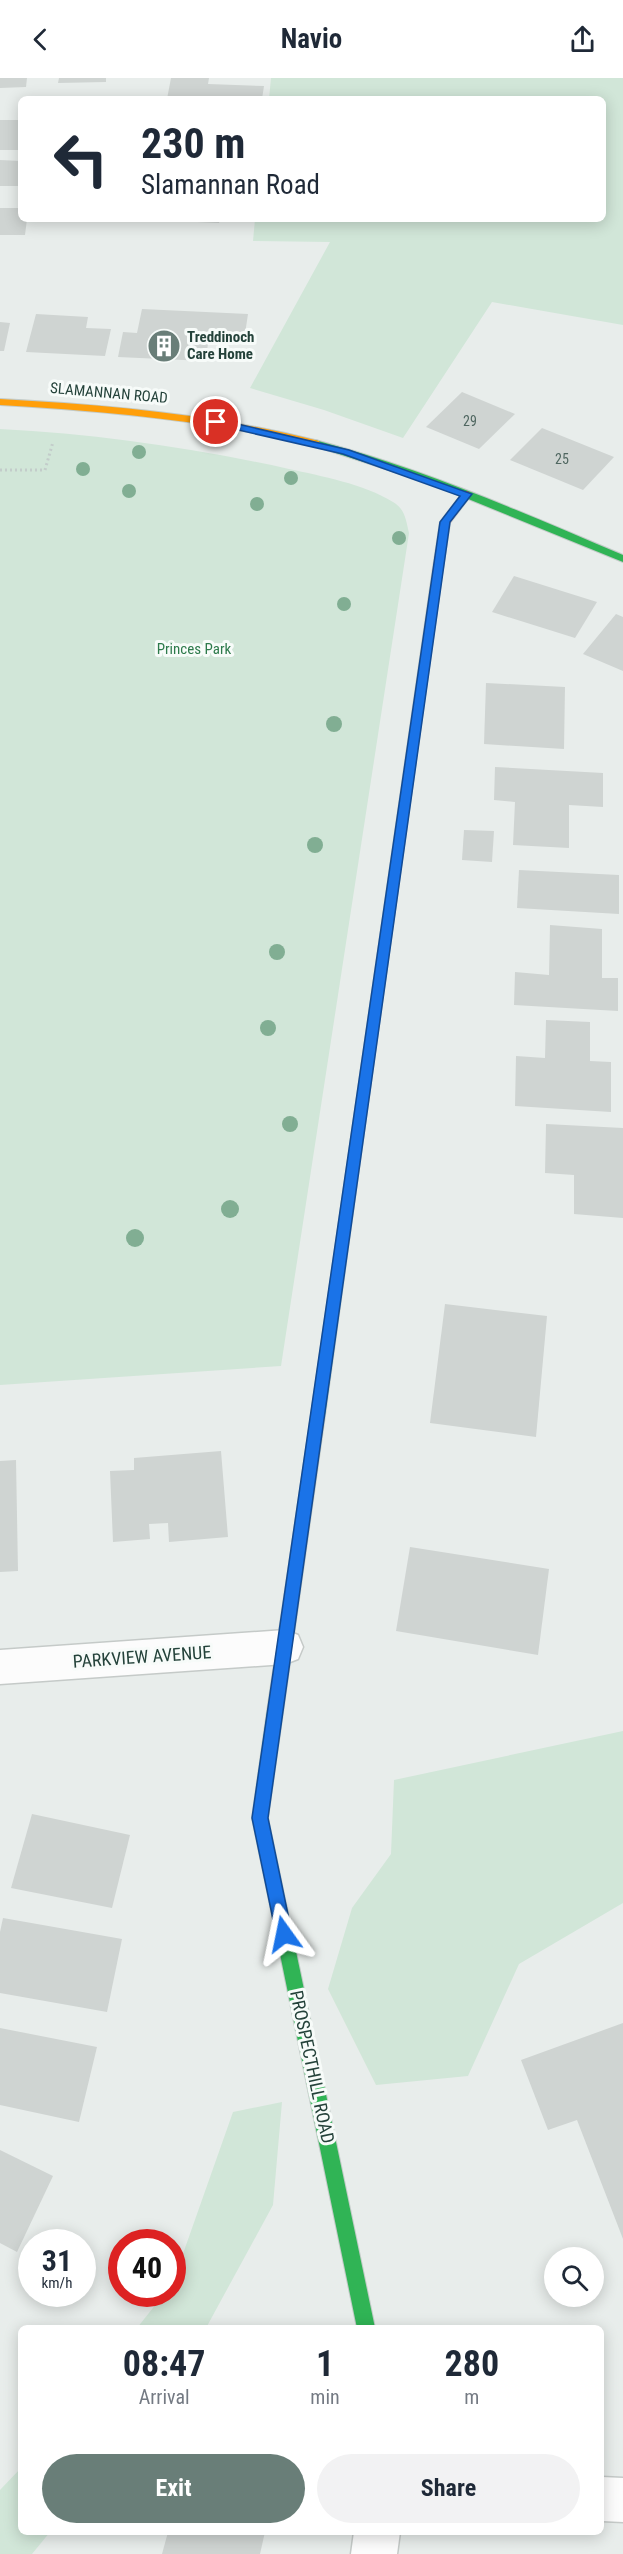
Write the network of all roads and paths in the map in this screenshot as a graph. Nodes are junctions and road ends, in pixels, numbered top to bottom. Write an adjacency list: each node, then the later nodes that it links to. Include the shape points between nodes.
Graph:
1 (0, 402): 2 (street, SLAMANNAN ROAD)
2 (63, 404): 3 (path, via 45,470); 4 (street, SLAMANNAN ROAD, via 159,413 256,429 377,461)
3 (0, 470)
4 (467, 494): 5 (street, SLAMANNAN ROAD); 6 (street, PROSPECTHILL ROAD, via 445,522)
5 (623, 560)
6 (285, 1647): 7 (street, PARKVIEW AVENUE); 8 (street, PROSPECTHILL ROAD, via 260,1818)
7 (0, 1667)
8 (365, 2325)
9 (604, 2499): 10 (street)
10 (623, 2500)
11 (376, 2535): 12 (street)
12 (374, 2554)

